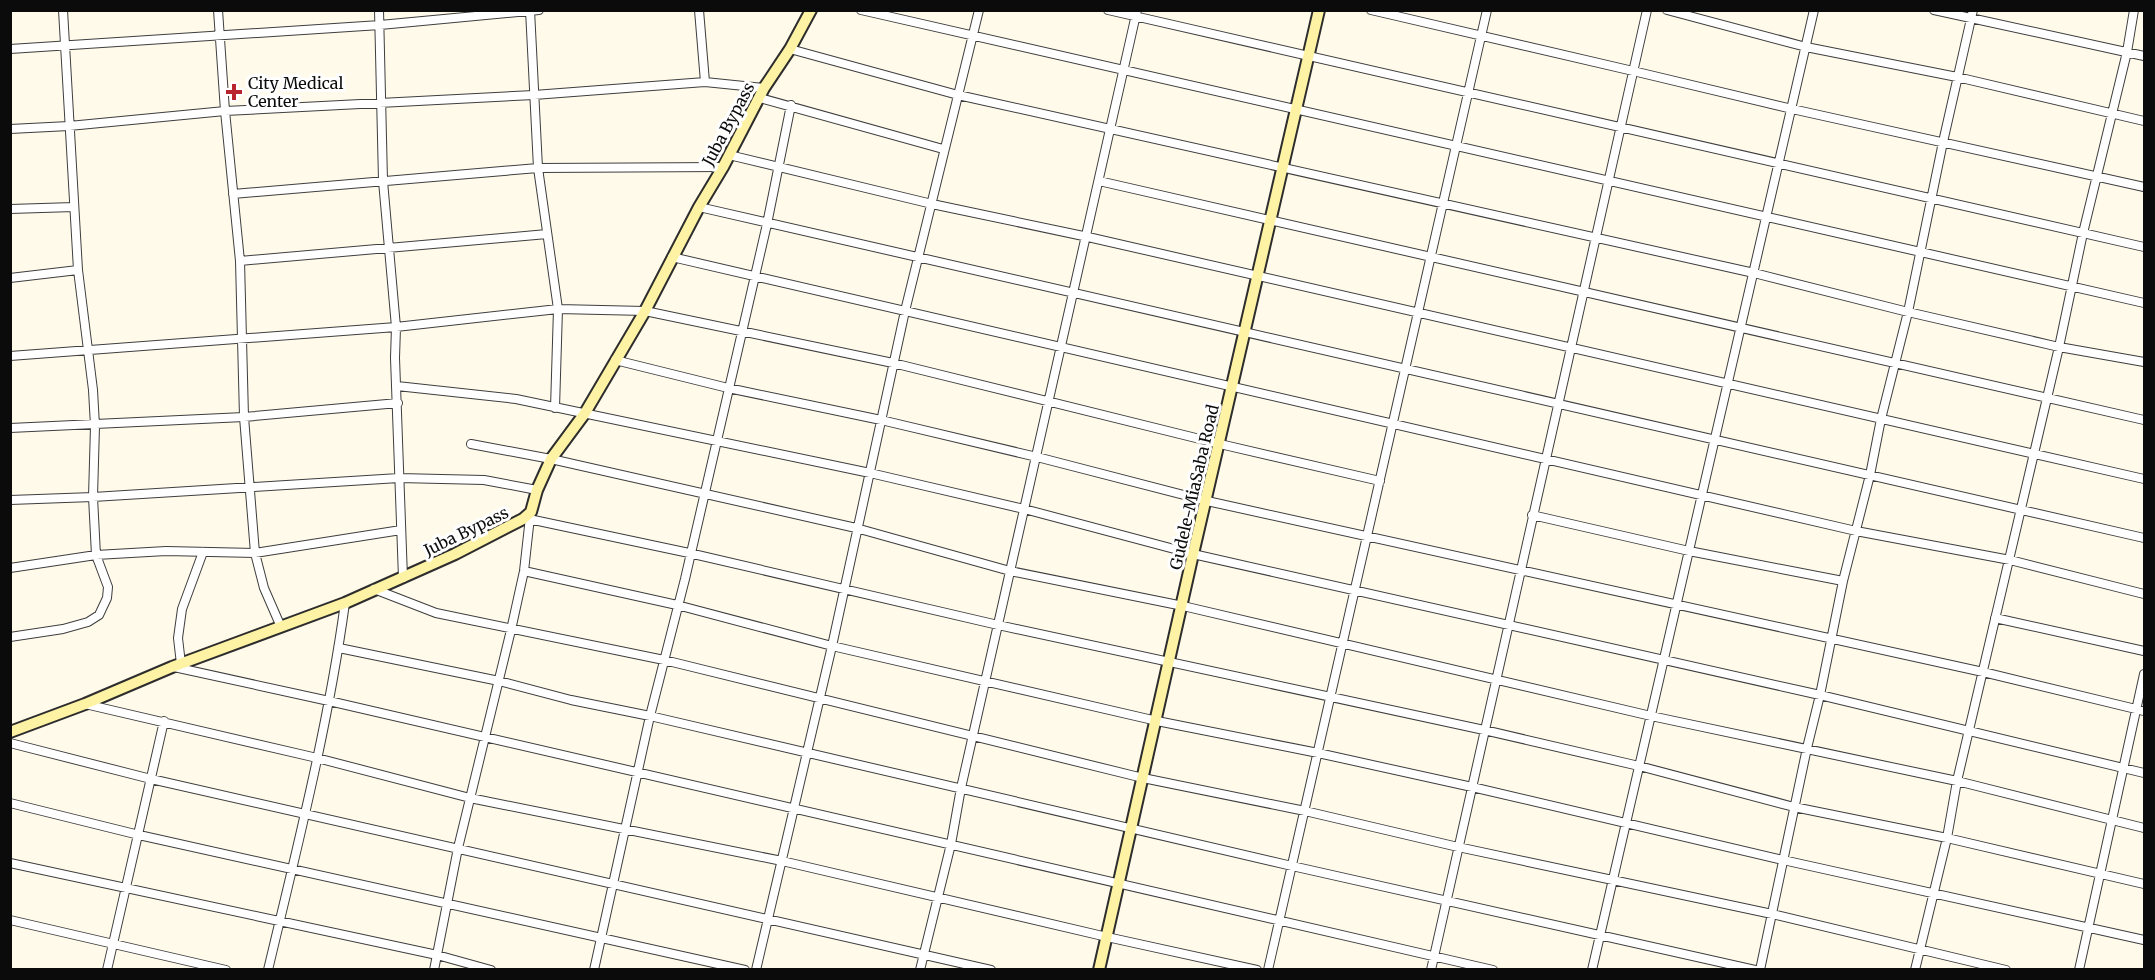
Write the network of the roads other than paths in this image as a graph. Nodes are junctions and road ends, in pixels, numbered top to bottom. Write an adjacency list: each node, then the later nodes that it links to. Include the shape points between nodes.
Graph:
1 (63, 10): 25 (street)
2 (218, 10): 22 (street)
3 (379, 10): 21 (street)
4 (539, 10): 18 (street)
5 (699, 10): 35 (street)
6 (811, 10): 28 (main road, Juba Bypass)
7 (861, 10): 23 (street)
8 (979, 10): 23 (street)
9 (1108, 10): 19 (street)
10 (1319, 10): 30 (main road, Gudele-MiaSaba Road)
11 (1371, 10): 24 (street)
12 (1487, 10): 24 (street)
13 (1647, 10): 33 (street)
14 (1667, 10): 26 (street)
15 (1814, 10): 26 (street)
16 (1934, 10): 20 (street)
17 (2134, 10): 29 (street)
18 (530, 11): 21 (street); 38 (street)
19 (1137, 14): 30 (street); 32 (street)
20 (1972, 15): 29 (street); 34 (street)
21 (380, 26): 22 (street); 40 (street)
22 (220, 35): 25 (street); 44 (street)
23 (973, 36): 32 (street); 39 (street)
24 (1481, 37): 33 (street); 37 (street)
25 (64, 45): 27 (street); 47 (street)
26 (1806, 46): 34 (street); 42 (street)
27 (10, 49)
28 (790, 49): 36 (main road, Juba Bypass); 39 (street)
29 (2127, 52): 31 (street); 45 (street)
30 (1309, 56): 37 (street); 43 (main road, Gudele-MiaSaba Road)
31 (2145, 56)
32 (1124, 70): 43 (street); 50 (street)
33 (1633, 71): 42 (street); 48 (street)
34 (1957, 77): 45 (street); 51 (street)
35 (705, 82): 36 (street); 38 (street)
36 (762, 93): 41 (street); 54 (main road, Juba Bypass)
37 (1468, 93): 48 (street); 52 (street)
38 (534, 95): 40 (street); 58 (street)
39 (958, 95): 50 (street); 53 (street)
40 (382, 104): 44 (street); 61 (street)
41 (791, 105): 53 (street); 56 (street)
42 (1792, 109): 51 (street); 55 (street)
43 (1296, 110): 52 (street); 59 (main road, Gudele-MiaSaba Road)
44 (225, 111): 47 (street); 65 (street)
45 (2112, 113): 46 (street); 60 (street)
46 (2145, 121)
47 (69, 126): 49 (street); 69 (street)
48 (1619, 127): 55 (street); 63 (street)
49 (10, 129)
50 (1110, 129): 59 (street); 62 (street)
51 (1943, 142): 60 (street); 66 (street)
52 (1456, 147): 63 (street); 67 (street)
53 (943, 149): 68 (street)
54 (729, 155): 56 (street); 57 (main road, Juba Bypass)
55 (1779, 163): 66 (street); 72 (street)
56 (778, 166): 68 (street); 74 (street)
57 (723, 167): 58 (street); 70 (main road, Juba Bypass)
58 (538, 168): 61 (street); 76 (street)
59 (1283, 168): 67 (street); 73 (main road, Gudele-MiaSaba Road)
60 (2096, 177): 64 (street); 75 (street)
61 (383, 181): 65 (street); 79 (street)
62 (1099, 181): 73 (street); 77 (street)
63 (1607, 181): 72 (street); 78 (street)
64 (2145, 187)
65 (233, 194): 85 (street)
66 (1931, 198): 75 (street); 81 (street)
67 (1443, 203): 78 (street); 84 (street)
68 (932, 204): 77 (street); 82 (street)
69 (74, 207): 71 (street); 86 (street)
70 (699, 207): 74 (street); 83 (main road, Juba Bypass)
71 (10, 209)
72 (1766, 218): 81 (street); 87 (street)
73 (1271, 220): 84 (street); 89 (main road, Gudele-MiaSaba Road)
74 (766, 224): 82 (street); 88 (street)
75 (2083, 233): 80 (street); 91 (street)
76 (547, 234): 79 (street); 95 (street)
77 (1088, 237): 89 (street); 92 (street)
78 (1594, 237): 87 (street); 93 (street)
79 (389, 247): 85 (street); 100 (street)
80 (2145, 247)
81 (1920, 253): 91 (street); 98 (street)
82 (919, 256): 92 (street); 97 (street)
83 (672, 257): 88 (street); 96 (main road, Juba Bypass)
84 (1431, 257): 93 (street); 99 (street)
85 (240, 261): 104 (street)
86 (78, 270): 90 (street); 108 (street)
87 (1754, 273): 98 (street); 101 (street)
88 (754, 276): 97 (street); 102 (street)
89 (1258, 276): 99 (street); 103 (main road, Gudele-MiaSaba Road)
90 (10, 278)
91 (2072, 288): 94 (street); 105 (street)
92 (1074, 291): 103 (street); 106 (street)
93 (1582, 291): 101 (street); 107 (street)
94 (2145, 303)
95 (558, 309): 96 (street); 100 (street); 123 (street)
96 (645, 311): 102 (street); 110 (main road, Juba Bypass)
97 (905, 311): 106 (street); 112 (street)
98 (1908, 312): 105 (street); 113 (street)
99 (1418, 313): 107 (street); 114 (street)
100 (396, 327): 104 (street); 116 (street)
101 (1741, 328): 113 (street); 115 (street)
102 (741, 331): 112 (street); 118 (street)
103 (1246, 331): 114 (street); 117 (main road, Gudele-MiaSaba Road)
104 (241, 338): 108 (street); 125 (street)
105 (2059, 346): 111 (street); 119 (street)
106 (1061, 347): 117 (street); 120 (street)
107 (1570, 347): 115 (street); 122 (street)
108 (87, 349): 109 (street); 130 (street)
109 (10, 356)
110 (615, 360): 118 (street); 124 (main road, Juba Bypass)
111 (2145, 362)
112 (893, 363): 120 (street); 127 (street)
113 (1894, 363): 119 (street); 126 (street)
114 (1406, 368): 122 (street); 129 (street)
115 (1728, 383): 126 (street); 132 (street)
116 (398, 386): 121 (street); 123 (street, via 516,399)
117 (1233, 387): 129 (street); 135 (main road, Gudele-MiaSaba Road)
118 (728, 388): 127 (street); 133 (street)
119 (2047, 398): 128 (street); 136 (street)
120 (1049, 402): 135 (street); 137 (street)
121 (398, 403): 125 (street); 142 (street)
122 (1557, 403): 132 (street); 139 (street)
123 (555, 408): 124 (street)
124 (585, 413): 133 (street); 138 (main road, Juba Bypass)
125 (244, 417): 130 (street); 145 (street)
126 (1881, 418): 136 (street); 141 (street)
127 (881, 420): 137 (street); 140 (street)
128 (2145, 420)
129 (1393, 424): 139 (street); 144 (street)
130 (95, 426): 131 (street); 149 (street)
131 (10, 428)
132 (1715, 439): 141 (street); 148 (street)
133 (715, 441): 140 (street); 147 (street)
134 (471, 444): 138 (street)
135 (1220, 444): 144 (street); 151 (main road, Gudele-MiaSaba Road)
136 (2033, 453): 143 (street); 153 (street)
137 (1037, 457): 151 (street); 152 (street)
138 (550, 459): 146 (main road, Juba Bypass); 147 (street)
139 (1545, 459): 148 (street); 154 (street)
140 (870, 473): 152 (street); 156 (street)
141 (1870, 475): 153 (street); 158 (street)
142 (399, 478): 145 (street); 146 (street, via 484,480); 157 (street)
143 (2145, 478)
144 (1380, 481): 159 (street)
145 (249, 487): 149 (street); 163 (street)
146 (537, 490): 155 (main road, Juba Bypass)
147 (703, 494): 156 (street); 164 (street)
148 (1702, 495): 158 (street); 161 (street)
149 (93, 497): 150 (street); 166 (street)
150 (10, 500)
151 (1207, 501): 159 (street); 165 (main road, Gudele-MiaSaba Road)
152 (1024, 509): 165 (street); 170 (street)
153 (2021, 510): 160 (street); 167 (street)
154 (1532, 515): 161 (street); 171 (street)
155 (530, 516): 164 (street); 169 (street); 172 (main road, Juba Bypass)
156 (856, 528): 170 (street); 175 (street)
157 (401, 530): 163 (street); 172 (street)
158 (1856, 531): 167 (street); 173 (street)
159 (1367, 537): 171 (street); 176 (street)
160 (2145, 538)
161 (1689, 551): 173 (street); 180 (street)
162 (203, 552): 163 (street); 166 (street); 196 (street, via 182,609)
163 (255, 553): 185 (street, via 264,588)
164 (689, 553): 175 (street); 179 (street)
165 (1193, 554): 176 (street); 181 (main road, Gudele-MiaSaba Road)
166 (96, 555): 168 (street); 187 (street, via 108,587 107,598 96,618 63,629)
167 (2010, 560): 177 (street); 182 (street)
168 (10, 568)
169 (524, 571): 179 (street); 186 (street)
170 (1010, 571): 181 (street); 184 (street)
171 (1520, 571): 180 (street); 183 (street)
172 (403, 578): 174 (main road, Juba Bypass)
173 (1843, 581): 188 (street)
174 (374, 589): 178 (main road, Juba Bypass); 186 (street, via 436,613)
175 (845, 589): 184 (street); 190 (street)
176 (1355, 590): 183 (street); 189 (street)
177 (2145, 594)
178 (345, 603): 185 (main road, Juba Bypass); 191 (street)
179 (677, 604): 190 (street); 193 (street)
180 (1676, 605): 188 (street); 195 (street)
181 (1183, 606): 189 (street); 194 (main road, Gudele-MiaSaba Road)
182 (1995, 618): 192 (street); 197 (street)
183 (1508, 624): 195 (street); 199 (street)
184 (998, 625): 194 (street); 200 (street)
185 (281, 627): 196 (main road, Juba Bypass)
186 (511, 630): 193 (street); 201 (street)
187 (10, 638)
188 (1831, 639): 197 (street); 203 (street)
189 (1342, 644): 199 (street); 202 (street)
190 (832, 646): 200 (street); 204 (street)
191 (339, 648): 201 (street); 205 (street)
192 (2145, 651)
193 (664, 660): 204 (street); 208 (street)
194 (1170, 661): 202 (street); 211 (main road, Gudele-MiaSaba Road)
195 (1664, 661): 203 (street); 209 (street)
196 (177, 665): 205 (street); 206 (main road, Juba Bypass)
197 (1983, 672): 207 (street); 213 (street)
198 (2145, 674): 207 (street)
199 (1496, 678): 209 (street); 212 (street)
200 (986, 680): 211 (street); 215 (street)
201 (499, 681): 208 (street); 216 (street)
202 (1331, 695): 212 (street); 220 (street)
203 (1820, 695): 213 (street); 218 (street)
204 (819, 697): 215 (street); 219 (street)
205 (329, 701): 216 (street); 221 (street)
206 (85, 704): 210 (street); 214 (main road, Juba Bypass)
207 (2141, 710): 223 (street)
208 (650, 716): 219 (street); 224 (street)
209 (1651, 716): 218 (street); 222 (street)
210 (164, 721): 221 (street); 227 (street)
211 (1156, 721): 220 (street); 226 (main road, Gudele-MiaSaba Road)
212 (1484, 730): 222 (street); 229 (street)
213 (1970, 731): 223 (street); 228 (street)
214 (10, 732)
215 (973, 736): 226 (street); 230 (street)
216 (484, 738): 224 (street); 231 (street)
217 (10, 743): 227 (street)
218 (1807, 748): 228 (street); 233 (street)
219 (806, 753): 230 (street); 234 (street)
220 (1318, 753): 229 (street); 235 (street)
221 (317, 758): 231 (street); 236 (street)
222 (1639, 766): 233 (street); 238 (street)
223 (2123, 769): 225 (street); 237 (street)
224 (638, 772): 234 (street); 241 (street)
225 (2145, 773)
226 (1143, 778): 235 (street); 239 (main road, Gudele-MiaSaba Road)
227 (151, 779): 236 (street); 242 (street)
228 (1957, 781): 237 (street); 243 (street)
229 (1472, 787): 238 (street); 245 (street)
230 (962, 788): 239 (street); 244 (street)
231 (470, 798): 241 (street); 246 (street)
232 (10, 803): 242 (street)
233 (1794, 807): 243 (street); 247 (street)
234 (794, 808): 244 (street); 248 (street)
235 (1305, 811): 245 (street); 250 (street)
236 (305, 813): 246 (street); 251 (street)
237 (2112, 822): 240 (street); 252 (street)
238 (1626, 823): 247 (street); 253 (street)
239 (1132, 828): 250 (street); 254 (main road, Gudele-MiaSaba Road)
240 (2145, 828)
241 (624, 829): 248 (street); 256 (street)
242 (139, 835): 251 (street); 257 (street)
243 (1947, 838): 252 (street); 258 (street)
244 (951, 844): 254 (street); 259 (street)
245 (1458, 847): 253 (street); 260 (street)
246 (458, 848): 256 (street); 261 (street)
247 (1783, 860): 258 (street); 262 (street)
248 (782, 861): 259 (street); 263 (street)
249 (10, 863): 257 (street)
250 (1292, 866): 260 (street); 265 (street)
251 (293, 869): 261 (street); 266 (street)
252 (2100, 874): 255 (street); 267 (street)
253 (1612, 880): 262 (street); 268 (street)
254 (1119, 883): 265 (street); 270 (main road, Gudele-MiaSaba Road)
255 (2145, 884)
256 (613, 885): 263 (street); 269 (street)
257 (125, 890): 266 (street); 272 (street)
258 (1934, 894): 267 (street); 273 (street)
259 (937, 898): 270 (street); 274 (street)
260 (1446, 901): 268 (street); 276 (street)
261 (446, 902): 269 (street); 275 (street)
262 (1772, 914): 273 (street); 294 (street)
263 (767, 918): 274 (street); 284 (street)
264 (10, 920): 272 (street)
265 (1280, 920): 276 (street); 289 (street)
266 (280, 922): 275 (street); 279 (street)
267 (2088, 928): 271 (street); 297 (street)
268 (1600, 935): 292 (street); 293 (street)
269 (600, 936): 282 (street); 283 (street)
270 (1107, 937): 287 (main road, Gudele-MiaSaba Road); 288 (street)
271 (2145, 940)
272 (114, 945): 277 (street); 278 (street)
273 (1920, 948): 295 (street); 296 (street)
274 (924, 953): 285 (street); 286 (street)
275 (436, 955): 280 (street); 281 (street)
276 (1434, 956): 290 (street); 291 (street)
277 (107, 969)
278 (226, 969)
279 (268, 969)
280 (434, 969)
281 (490, 969)
282 (594, 969)
283 (745, 969)
284 (756, 969)
285 (920, 969)
286 (991, 969)
287 (1100, 969)
288 (1257, 969)
289 (1268, 969)
290 (1431, 969)
291 (1493, 969)
292 (1592, 969)
293 (1755, 969)
294 (1760, 969)
295 (1915, 969)
296 (2006, 969)
297 (2079, 969)

